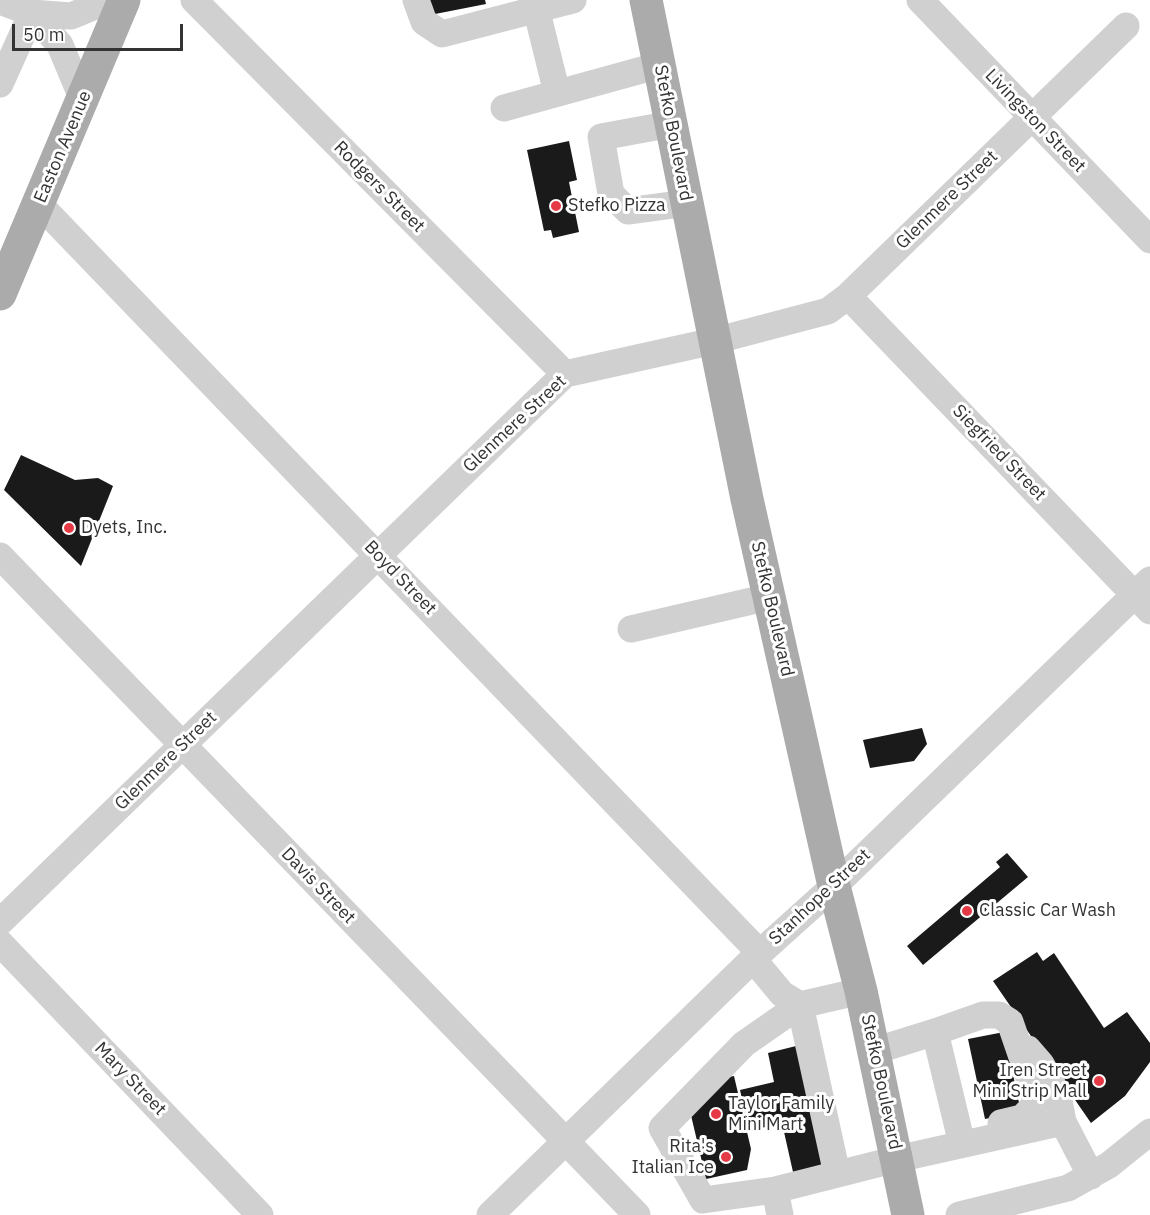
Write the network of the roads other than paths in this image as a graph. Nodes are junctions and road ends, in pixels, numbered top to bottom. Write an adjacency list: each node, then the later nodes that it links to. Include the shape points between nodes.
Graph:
1 (110, 0): 10 (street, via 71,16)
2 (124, 0): 15 (main road, Easton Avenue)
3 (194, 0): 25 (street, Rodgers Street)
4 (573, 0): 8 (street)
5 (646, 0): 12 (main road, Stefko Boulevard)
6 (920, 0): 17 (street, Livingston Street)
7 (0, 1): 10 (street)
8 (535, 4): 9 (street, via 442,34); 14 (street)
9 (416, 7)
10 (32, 13): 13 (street); 15 (street, via 60,45)
11 (1126, 26): 17 (street, Glenmere Street)
12 (660, 65): 14 (street); 18 (main road, Stefko Boulevard)
13 (0, 84)
14 (557, 93): 16 (street)
15 (83, 100): 20 (main road, Easton Avenue)
16 (504, 108)
17 (1031, 118): 21 (street, Livingston Street); 23 (street, Glenmere Street)
18 (672, 124): 19 (main road, Stefko Boulevard); 19 (street, via 601,137 611,194 628,211)
19 (687, 202): 24 (main road, Stefko Boulevard)
20 (39, 204): 22 (main road, Easton Avenue); 26 (street, Boyd Street)
21 (1150, 240)
22 (4, 274)
23 (848, 296): 24 (street, Glenmere Street, via 814,316); 28 (street, Siegfried Street)
24 (714, 341): 25 (street, Glenmere Street); 29 (main road, Stefko Boulevard)
25 (565, 374): 26 (street, Glenmere Street)
26 (378, 554): 31 (street, Glenmere Street); 35 (street, Boyd Street)
27 (0, 556): 31 (street, Davis Street)
28 (1145, 595): 32 (street, Stanhope Street)
29 (769, 597): 30 (street); 32 (main road, Stefko Boulevard)
30 (631, 629)
31 (182, 746): 33 (street, Glenmere Street); 44 (street, Davis Street)
32 (834, 886): 35 (street, Stanhope Street); 36 (main road, Stefko Boulevard)
33 (0, 922)
34 (0, 943): 49 (street, Mary Street)
35 (756, 956): 37 (street, Boyd Street, via 782,994); 44 (street, Stanhope Street)
36 (861, 991): 37 (street); 40 (main road, Stefko Boulevard)
37 (800, 1005): 46 (street); 48 (street, via 744,1044 662,1128 703,1200)
38 (935, 1032): 39 (street, via 983,1015 999,1015 1010,1022); 40 (street); 43 (street)
39 (1016, 1036): 41 (street, via 1041,1064 1058,1095); 43 (street, via 1035,1105 1022,1118)
40 (874, 1051): 45 (main road, Stefko Boulevard)
41 (1063, 1122): 43 (street); 47 (street)
42 (1150, 1132): 47 (street, via 1130,1151)
43 (960, 1136): 45 (street)
44 (565, 1143): 50 (street, Stanhope Street); 51 (street, Davis Street)
45 (897, 1159): 46 (street); 52 (main road, Stefko Boulevard)
46 (837, 1174): 48 (street)
47 (1091, 1176): 53 (street, via 1044,1196)
48 (777, 1203)
49 (260, 1215)
50 (490, 1215)
51 (637, 1215)
52 (908, 1215)
53 (959, 1215)

